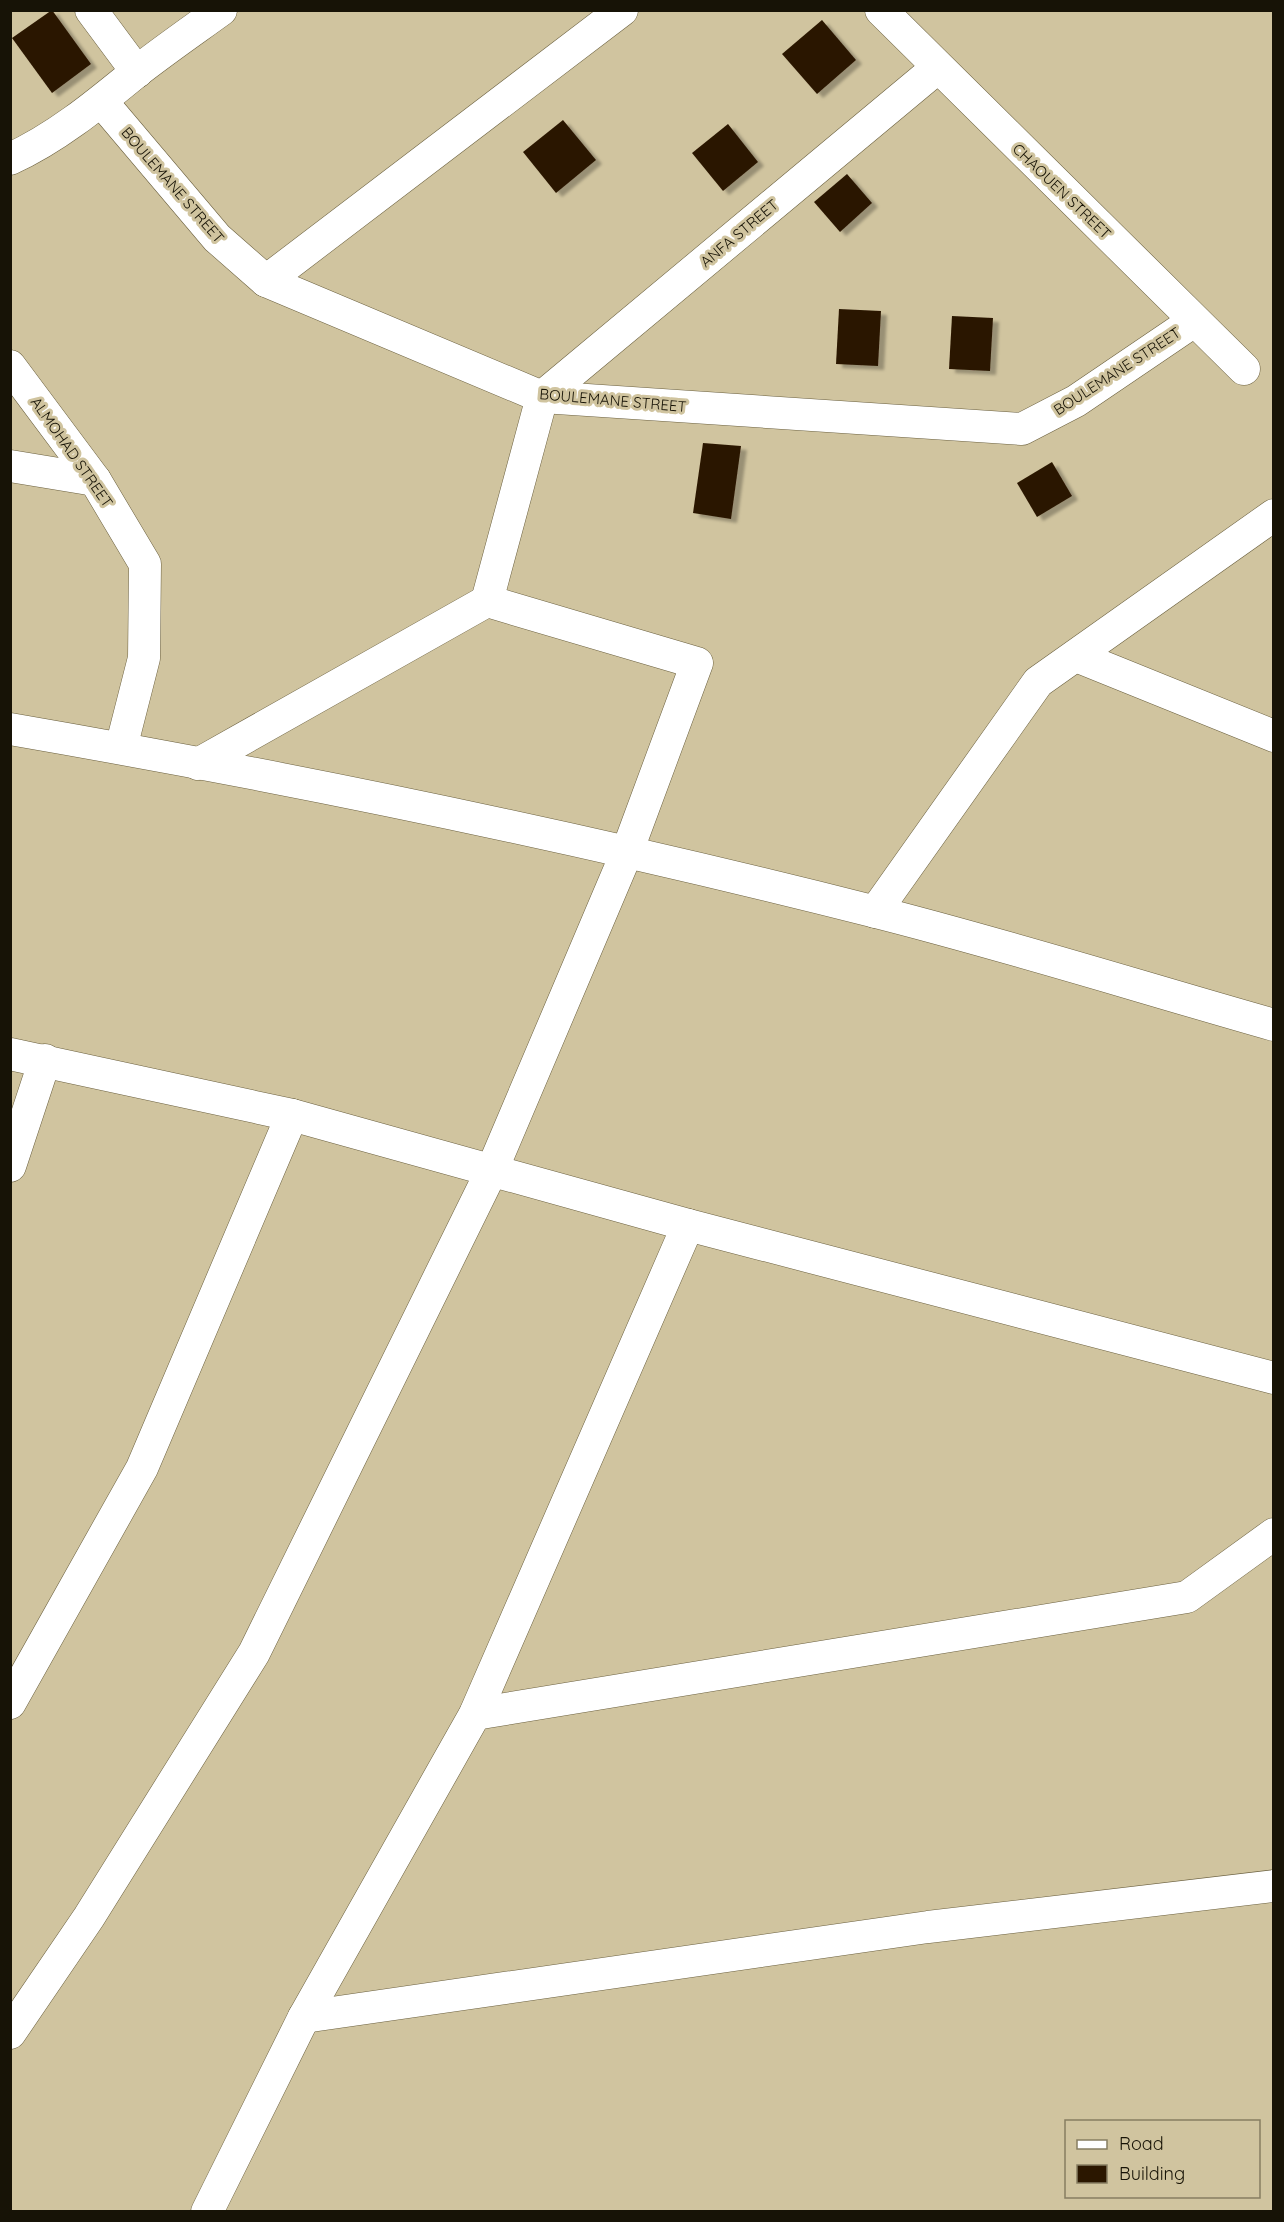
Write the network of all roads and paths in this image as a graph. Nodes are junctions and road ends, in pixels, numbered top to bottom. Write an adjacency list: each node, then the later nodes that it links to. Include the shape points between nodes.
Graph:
1 (91, 10): 6 (street)
2 (220, 10): 6 (street)
3 (622, 10): 9 (street)
4 (881, 10): 5 (street, CHAOUEN STREET)
5 (937, 68): 10 (street, CHAOUEN STREET); 13 (street, ANFA STREET)
6 (136, 72): 7 (street)
7 (102, 102): 8 (street); 9 (street, BOULEMANE STREET, via 217,238)
8 (10, 159)
9 (266, 281): 13 (street, BOULEMANE STREET)
10 (1194, 321): 12 (street, CHAOUEN STREET); 13 (street, BOULEMANE STREET, via 1076,401 1022,429)
11 (10, 366): 15 (street, ALMOHAD STREET)
12 (1244, 369)
13 (542, 397): 17 (street)
14 (10, 466): 15 (street)
15 (95, 480): 21 (street, ALMOHAD STREET, via 145,564 144,658)
16 (1274, 514): 18 (street)
17 (487, 601): 22 (street); 23 (street, via 708,656)
18 (1076, 656): 20 (street); 24 (street, via 1038,682)
19 (10, 729): 21 (street)
20 (1274, 736)
21 (121, 748): 22 (street)
22 (198, 764): 23 (street)
23 (627, 852): 24 (street); 30 (street)
24 (875, 912): 25 (street)
25 (1274, 1025)
26 (10, 1054): 27 (street)
27 (45, 1060): 28 (street); 29 (street)
28 (292, 1115): 30 (street); 34 (street, via 142,1468)
29 (10, 1166)
30 (492, 1170): 31 (street); 38 (street, via 254,1653 89,1917)
31 (688, 1225): 32 (street); 35 (street)
32 (1274, 1378)
33 (1274, 1534): 35 (street, via 1187,1597)
34 (10, 1703)
35 (475, 1714): 37 (street)
36 (1274, 1886): 37 (street, via 928,1928)
37 (304, 2017): 39 (street)
38 (10, 2033)
39 (207, 2211)

